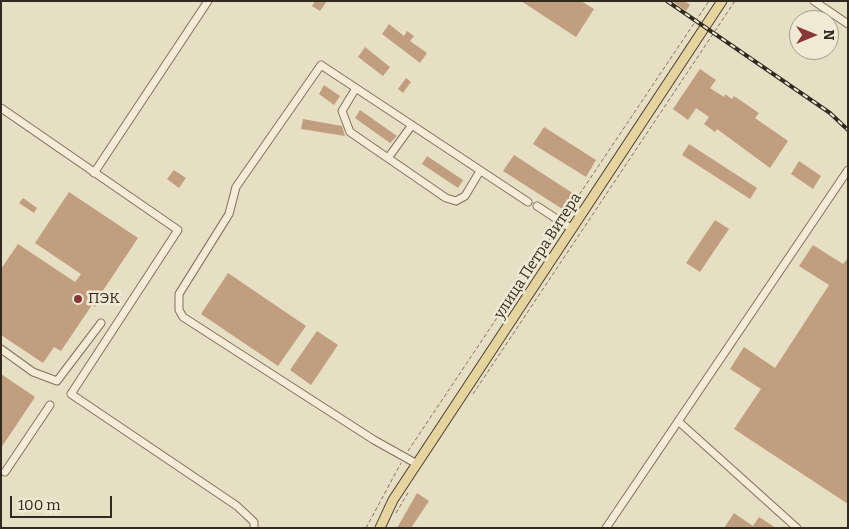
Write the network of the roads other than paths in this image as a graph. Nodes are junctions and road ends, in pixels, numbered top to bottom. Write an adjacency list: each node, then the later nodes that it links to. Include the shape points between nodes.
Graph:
1 (208, 1): 11 (lane)
2 (722, 1): 15 (main road, улица Петра Витера)
3 (814, 1): 4 (lane)
4 (848, 24)
5 (356, 88): 7 (lane); 8 (lane, via 342,111 350,132); 20 (lane, via 321,65 236,187 229,214 179,294 180,310 182,317)
6 (1, 108): 11 (lane)
7 (412, 125): 8 (lane); 9 (lane)
8 (388, 158): 9 (lane, via 446,198 456,201 465,196)
9 (480, 170): 13 (lane)
10 (848, 170): 12 (lane)
11 (94, 173): 22 (lane, via 178,230 71,394 237,506 254,522)
12 (845, 179): 19 (lane)
13 (528, 202)
14 (537, 206): 15 (lane)
15 (572, 229): 20 (main road, улица Петра Витера)
16 (101, 323): 17 (lane, via 57,381 33,372)
17 (1, 349)
18 (50, 405): 21 (lane)
19 (678, 421): 24 (lane); 25 (lane)
20 (417, 464): 23 (main road, улица Петра Витера, via 393,500)
21 (3, 474)
22 (254, 528)
23 (380, 528)
24 (606, 528)
25 (797, 528)

